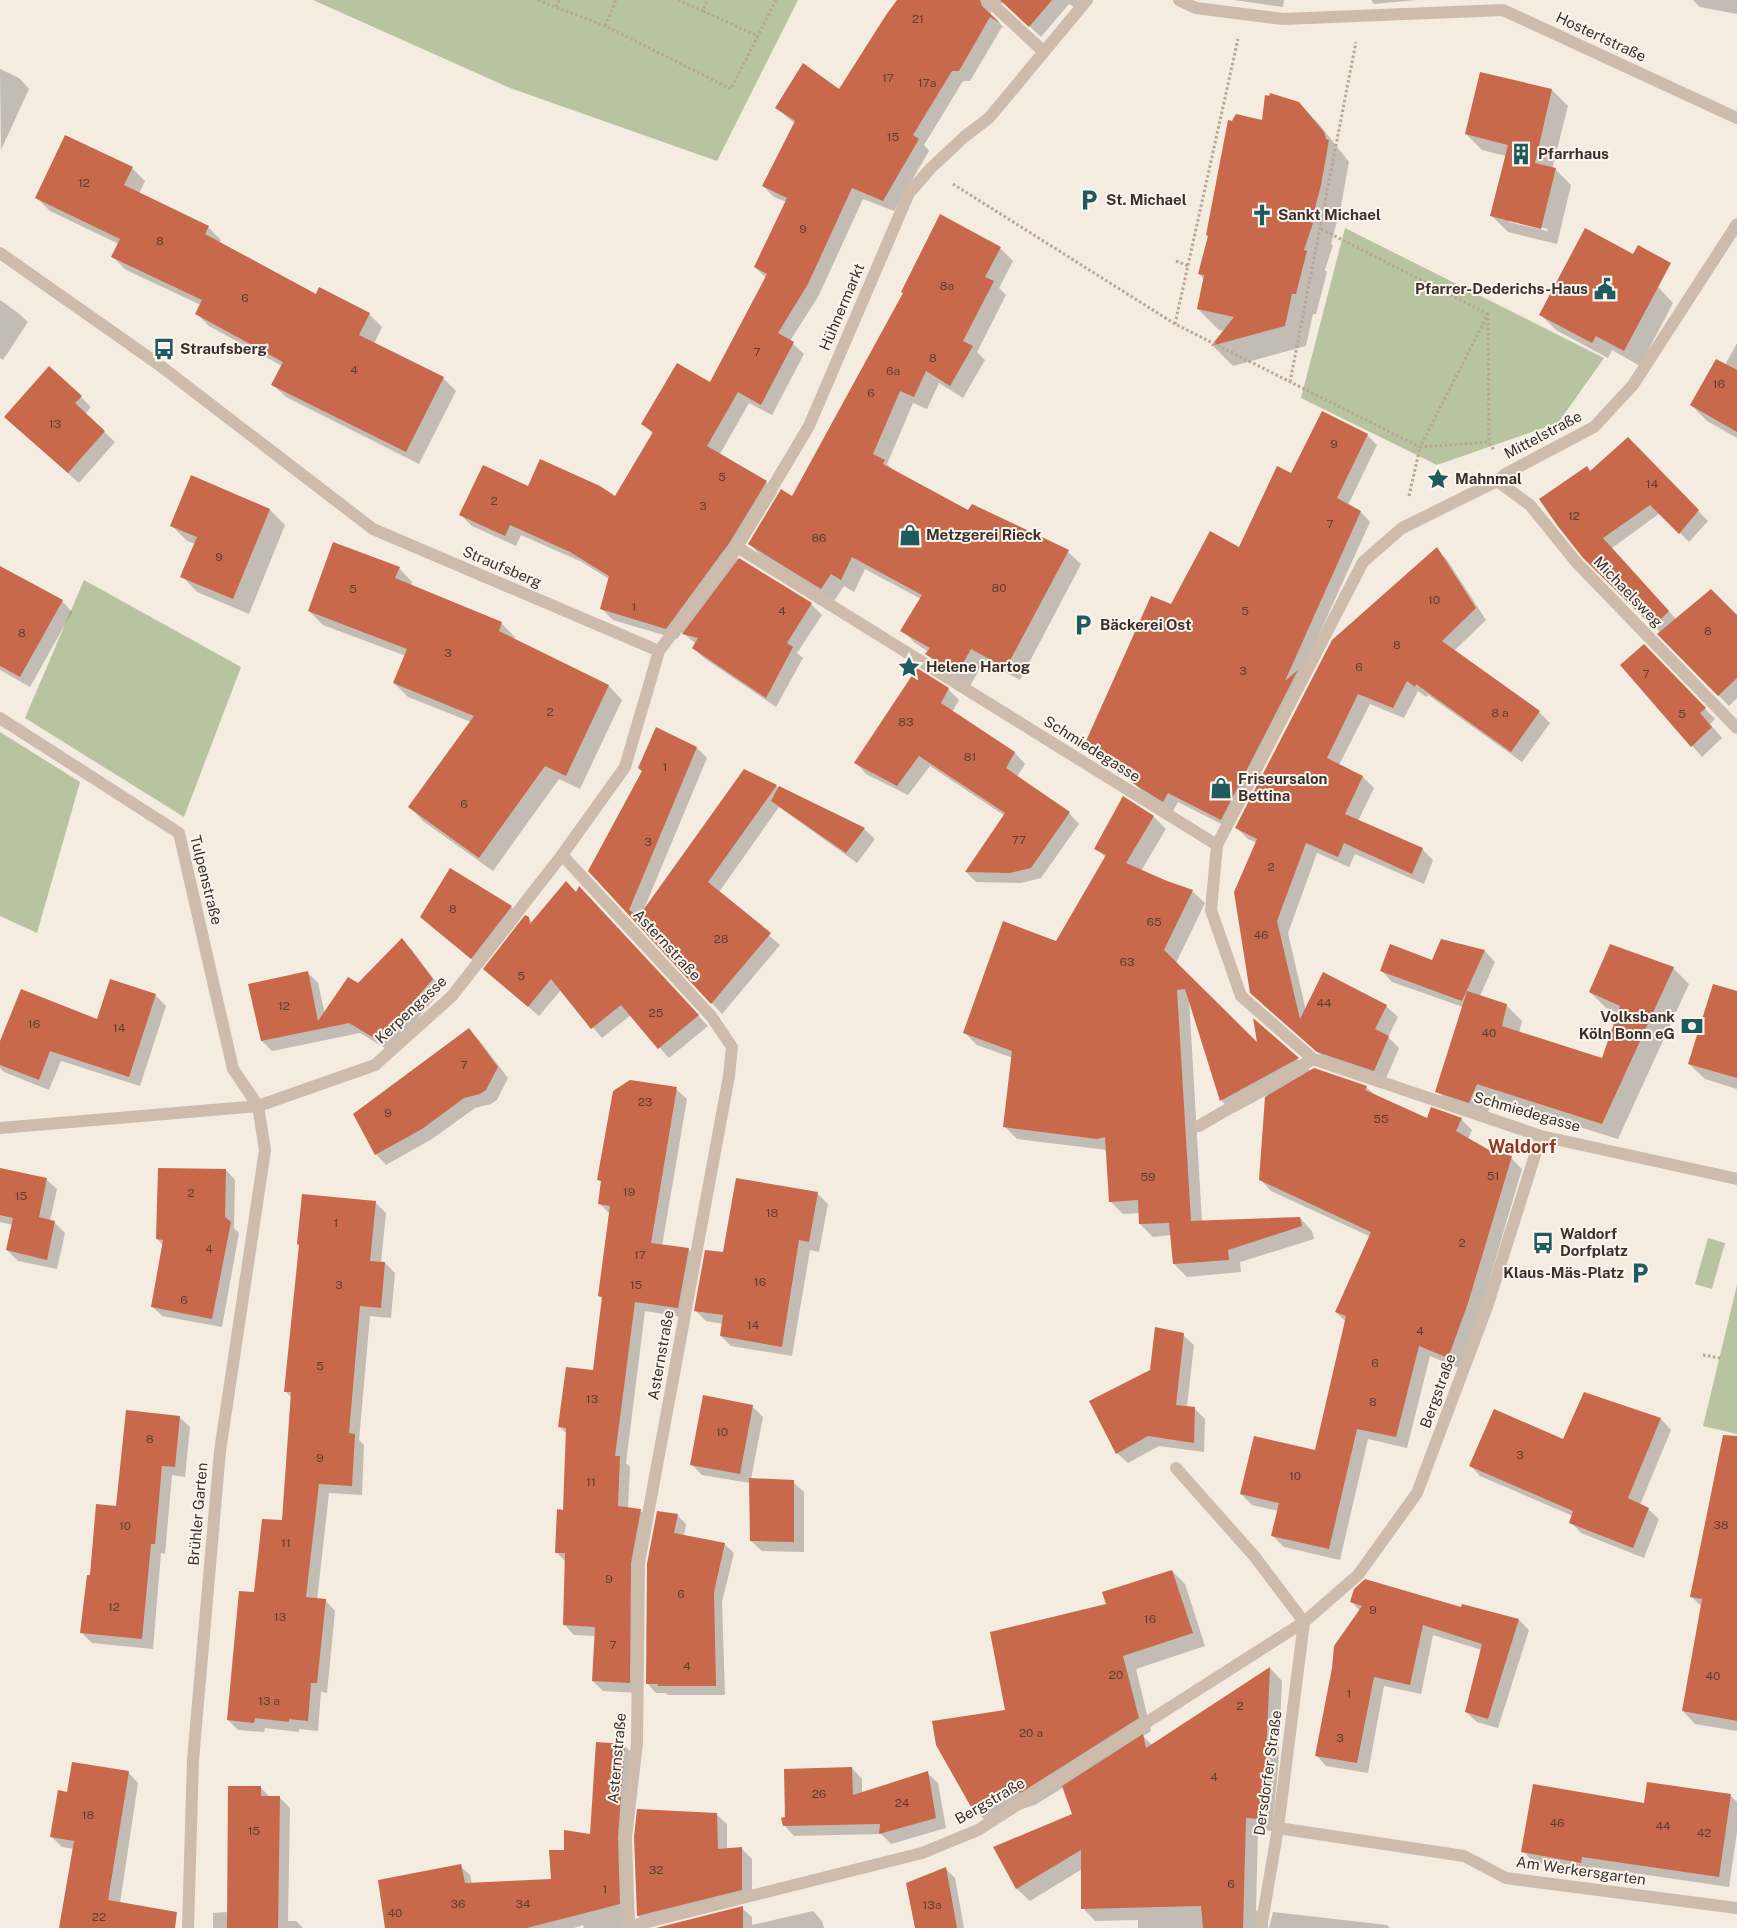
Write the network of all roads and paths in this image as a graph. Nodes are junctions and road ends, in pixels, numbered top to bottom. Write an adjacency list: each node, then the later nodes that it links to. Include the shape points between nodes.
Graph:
1 (538, 0): 11 (path)
2 (559, 0): 11 (path)
3 (616, 0): 15 (path)
4 (678, 0): 12 (path)
5 (707, 0): 12 (path)
6 (776, 0): 16 (path)
7 (988, 0): 17 (street)
8 (1087, 0): 17 (street, Hühnermarkt)
9 (1179, 0): 13 (street, Hostertstraße, via 1196,8)
10 (1503, 5): 14 (street, Hostertstraße); 18 (street, Hostertstraße)
11 (556, 7): 15 (path)
12 (702, 11): 16 (path)
13 (1243, 14): 14 (street, Hostertstraße, via 1283,19); 24 (path)
14 (1361, 17): 21 (path)
15 (605, 26): 16 (path, via 731,89)
16 (758, 36)
17 (1043, 51): 19 (street, Hühnermarkt, via 989,118)
18 (1737, 118)
19 (930, 169): 26 (path); 31 (street, Hühnermarkt, via 909,193 809,426)
20 (1737, 224): 29 (street, Mittelstraße, via 1633,384 1594,427 1507,472)
21 (1321, 229): 25 (path); 27 (path)
22 (0, 254): 32 (street, Straufsberg, via 158,364 373,529)
23 (1176, 261): 24 (path)
24 (1189, 266): 26 (path)
25 (1488, 314): 28 (path); 28 (path, via 1489,442)
26 (1175, 324): 27 (path)
27 (1290, 382): 28 (path)
28 (1420, 447): 30 (path)
29 (1496, 481): 30 (street, Mittelstraße); 34 (street, Michaelsweg, via 1530,505 1577,562)
30 (1402, 528): 35 (street, Mittelstraße, via 1363,562)
31 (737, 547): 32 (street, Hühnermarkt); 35 (street, Schmiedegasse)
32 (659, 651): 36 (street, Kerpengasse, via 625,767)
33 (0, 718): 38 (street, Tulpenstraße, via 179,833 233,1069)
34 (1737, 728)
35 (1217, 845): 37 (street, Schmiedegasse, via 1211,910 1242,996)
36 (562, 855): 38 (street, Kerpengasse, via 452,996 375,1066); 49 (street, Asternstraße, via 711,1016 732,1047 639,1563 637,1743 626,1838)
37 (1313, 1059): 39 (street); 41 (street, Schmiedegasse)
38 (258, 1106): 40 (street, Kerpengasse); 50 (street, Brühler Garten, via 265,1150 220,1450 193,1760)
39 (1199, 1126)
40 (0, 1128)
41 (1541, 1136): 42 (street, Schmiedegasse); 46 (street, Bergstraße, via 1487,1307 1418,1493 1358,1575)
42 (1737, 1178)
43 (1704, 1355): 44 (path)
44 (1720, 1358)
45 (1176, 1468): 46 (street, via 1255,1557)
46 (1304, 1622): 47 (street, Dersdorfer Straße); 49 (street, Bergstraße, via 978,1830 922,1853)
47 (1278, 1828): 48 (street, Am Werkersgarten, via 1464,1856 1506,1878); 51 (street, Dersdorfer Straße)
48 (1737, 1908)
49 (626, 1927)
50 (188, 1928)
51 (1262, 1928)

